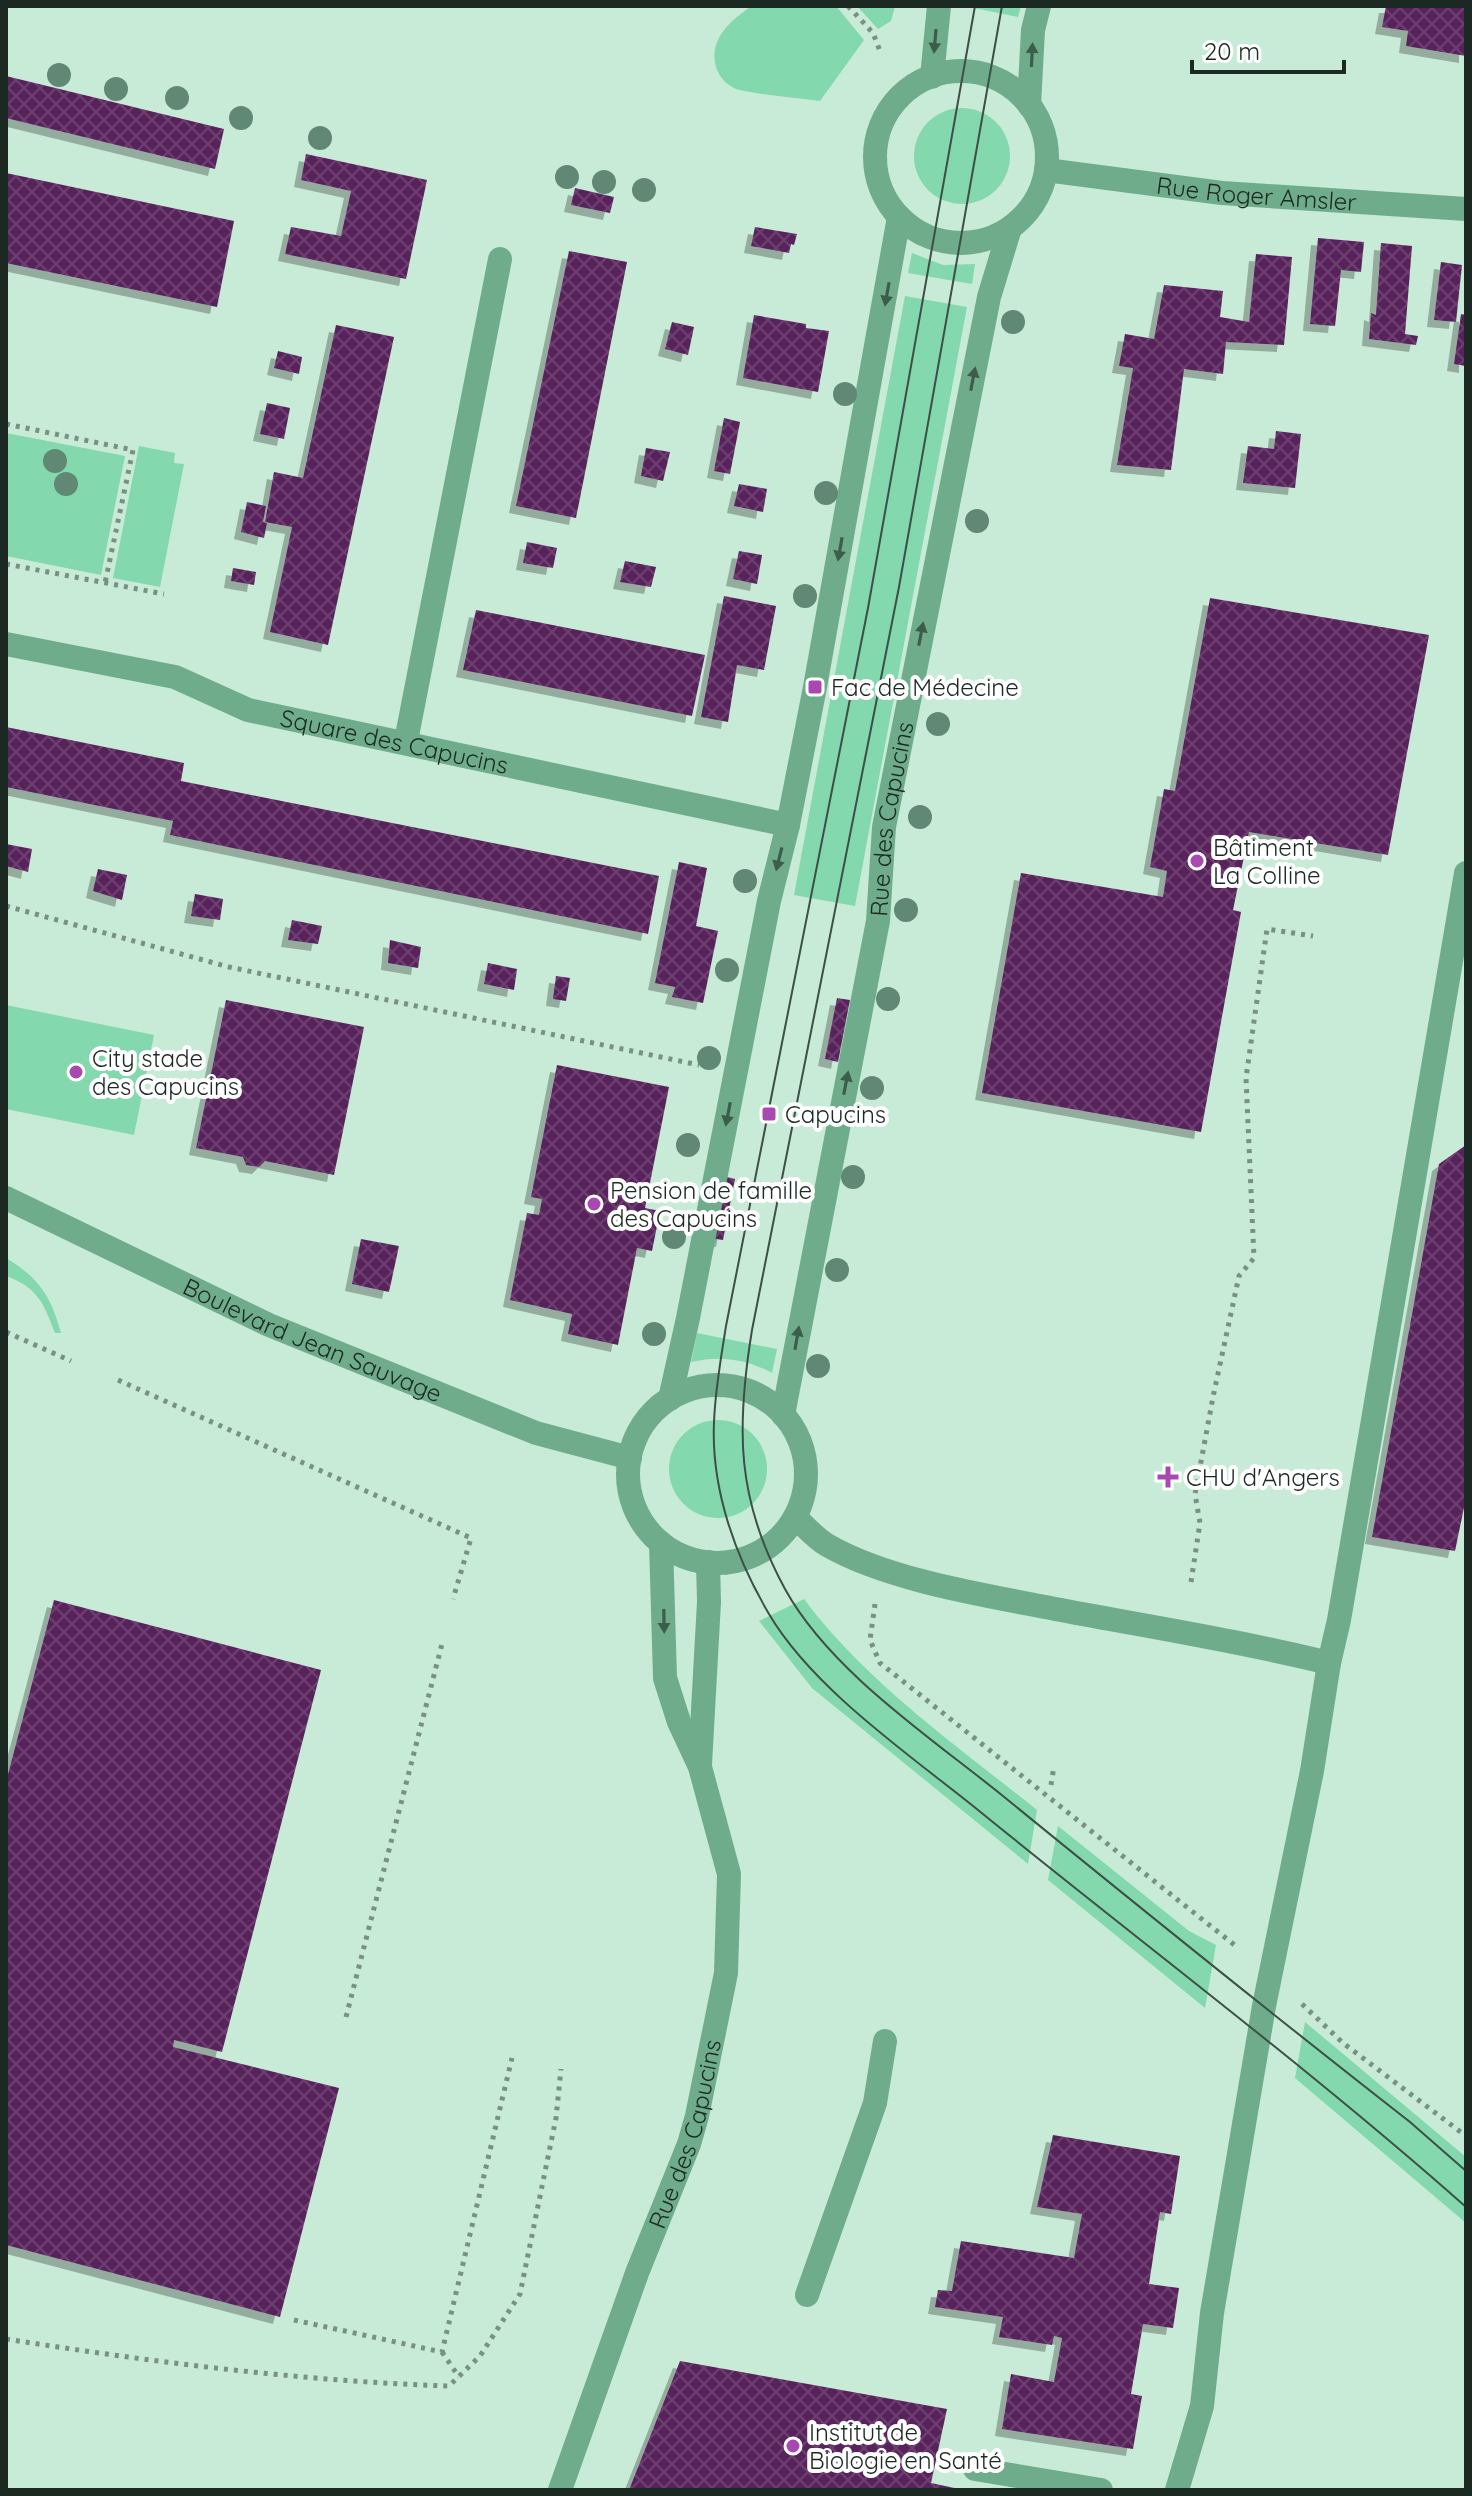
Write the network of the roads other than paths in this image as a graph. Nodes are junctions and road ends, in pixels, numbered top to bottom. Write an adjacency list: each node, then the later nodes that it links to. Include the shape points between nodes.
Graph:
1 (939, 6): 3 (street, one-way to 3)
2 (1039, 6): 4 (street, Rue des Capucins, one-way to 2)
3 (932, 77): 4 (street, Rue des Capucins, via 980,73 1011,88); 7 (street, Rue des Capucins, via 901,96 877,138 879,182)
4 (1029, 105): 5 (street, Rue des Capucins, via 1046,141)
5 (1046, 170): 6 (street, Rue Roger Amsler, via 1222,193); 8 (street, Rue des Capucins, via 1032,207)
6 (1466, 209)
7 (899, 217): 8 (street, Rue des Capucins, via 925,235 952,242 982,240); 12 (street, one-way to 12)
8 (1010, 228): 16 (street, Rue des Capucins, one-way to 8, via 878,921 884,827 895,766 989,297)
9 (500, 259): 11 (street)
10 (6, 644): 11 (street, Square des Capucins, via 175,677 248,710)
11 (406, 741): 12 (street, Square des Capucins)
12 (788, 825): 15 (street, one-way to 15)
13 (1466, 873): 21 (street)
14 (6, 1198): 17 (street, Boulevard Jean Sauvage, via 269,1325 536,1433)
15 (670, 1399): 16 (street, via 705,1386 735,1387 752,1392); 17 (street, via 643,1425)
16 (783, 1415): 18 (street, via 796,1433 806,1465)
17 (630, 1458): 19 (street, via 629,1490 636,1510)
18 (795, 1517): 20 (street, via 774,1543 756,1554); 21 (street, via 824,1543 878,1567 967,1592)
19 (661, 1543): 20 (street); 22 (street, Rue des Capucins, one-way to 22, via 665,1678)
20 (708, 1562): 22 (street, Rue des Capucins)
21 (1329, 1663): 28 (street, via 1212,2313 1202,2406)
22 (700, 1767): 26 (street, Rue des Capucins, via 729,1874 726,1973 709,2061 689,2144)
23 (885, 2041): 24 (street, via 875,2103)
24 (807, 2295)
25 (975, 2469): 27 (street)
26 (560, 2490)
27 (1101, 2490)
28 (1177, 2490)

